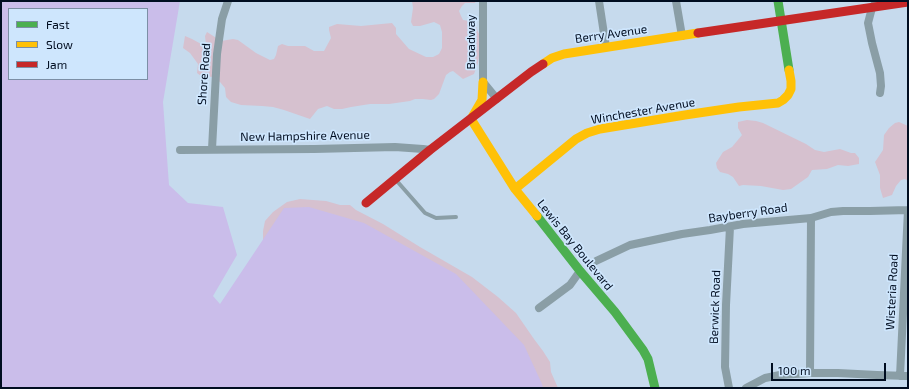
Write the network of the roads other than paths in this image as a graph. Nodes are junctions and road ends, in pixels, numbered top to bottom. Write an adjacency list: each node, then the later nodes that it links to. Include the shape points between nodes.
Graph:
1 (228, 1): 15 (street, Shore Road, via 219,35)
2 (483, 1): 11 (street, Broadway)
3 (599, 1): 10 (street)
4 (676, 1): 9 (street)
5 (778, 1): 8 (street)
6 (908, 2): 7 (street, Berry Avenue)
7 (874, 4): 8 (street, Berry Avenue); 12 (street, via 868,23 880,73)
8 (781, 21): 9 (street, Berry Avenue); 19 (street, Winchester Avenue, via 791,81 790,92 778,103 685,115 587,133)
9 (682, 36): 10 (street, Berry Avenue)
10 (606, 47): 13 (street, Berry Avenue, via 552,58)
11 (484, 82): 13 (street, Broadway); 14 (street, Broadway, via 482,100)
12 (880, 93)
13 (497, 98): 14 (street, Berry Avenue)
14 (471, 120): 17 (street, Berry Avenue); 19 (street, Lewis Bay Boulevard)
15 (212, 149): 16 (street, New Hampshire Avenue); 17 (street, New Hampshire Avenue, via 403,147)
16 (180, 150)
17 (430, 150): 18 (street, Berry Avenue)
18 (396, 179): 20 (street, Berry Avenue); 22 (lane, via 425,213 436,218)
19 (515, 189): 26 (street, Lewis Bay Boulevard)
20 (366, 204)
21 (908, 210): 23 (street, Bayberry Road, via 837,212); 29 (street, Wisteria Road)
22 (456, 217)
23 (811, 218): 24 (street, Bayberry Road); 28 (street)
24 (730, 227): 25 (street, Bayberry Road, via 630,245); 31 (street, Berwick Road, via 725,367)
25 (596, 261)
26 (580, 271): 27 (street, via 570,285); 30 (street, Lewis Bay Boulevard, via 643,350 648,359)
27 (539, 308)
28 (810, 373): 29 (street); 32 (street, via 765,378)
29 (904, 376)
30 (654, 388)
31 (729, 388)
32 (746, 388)

